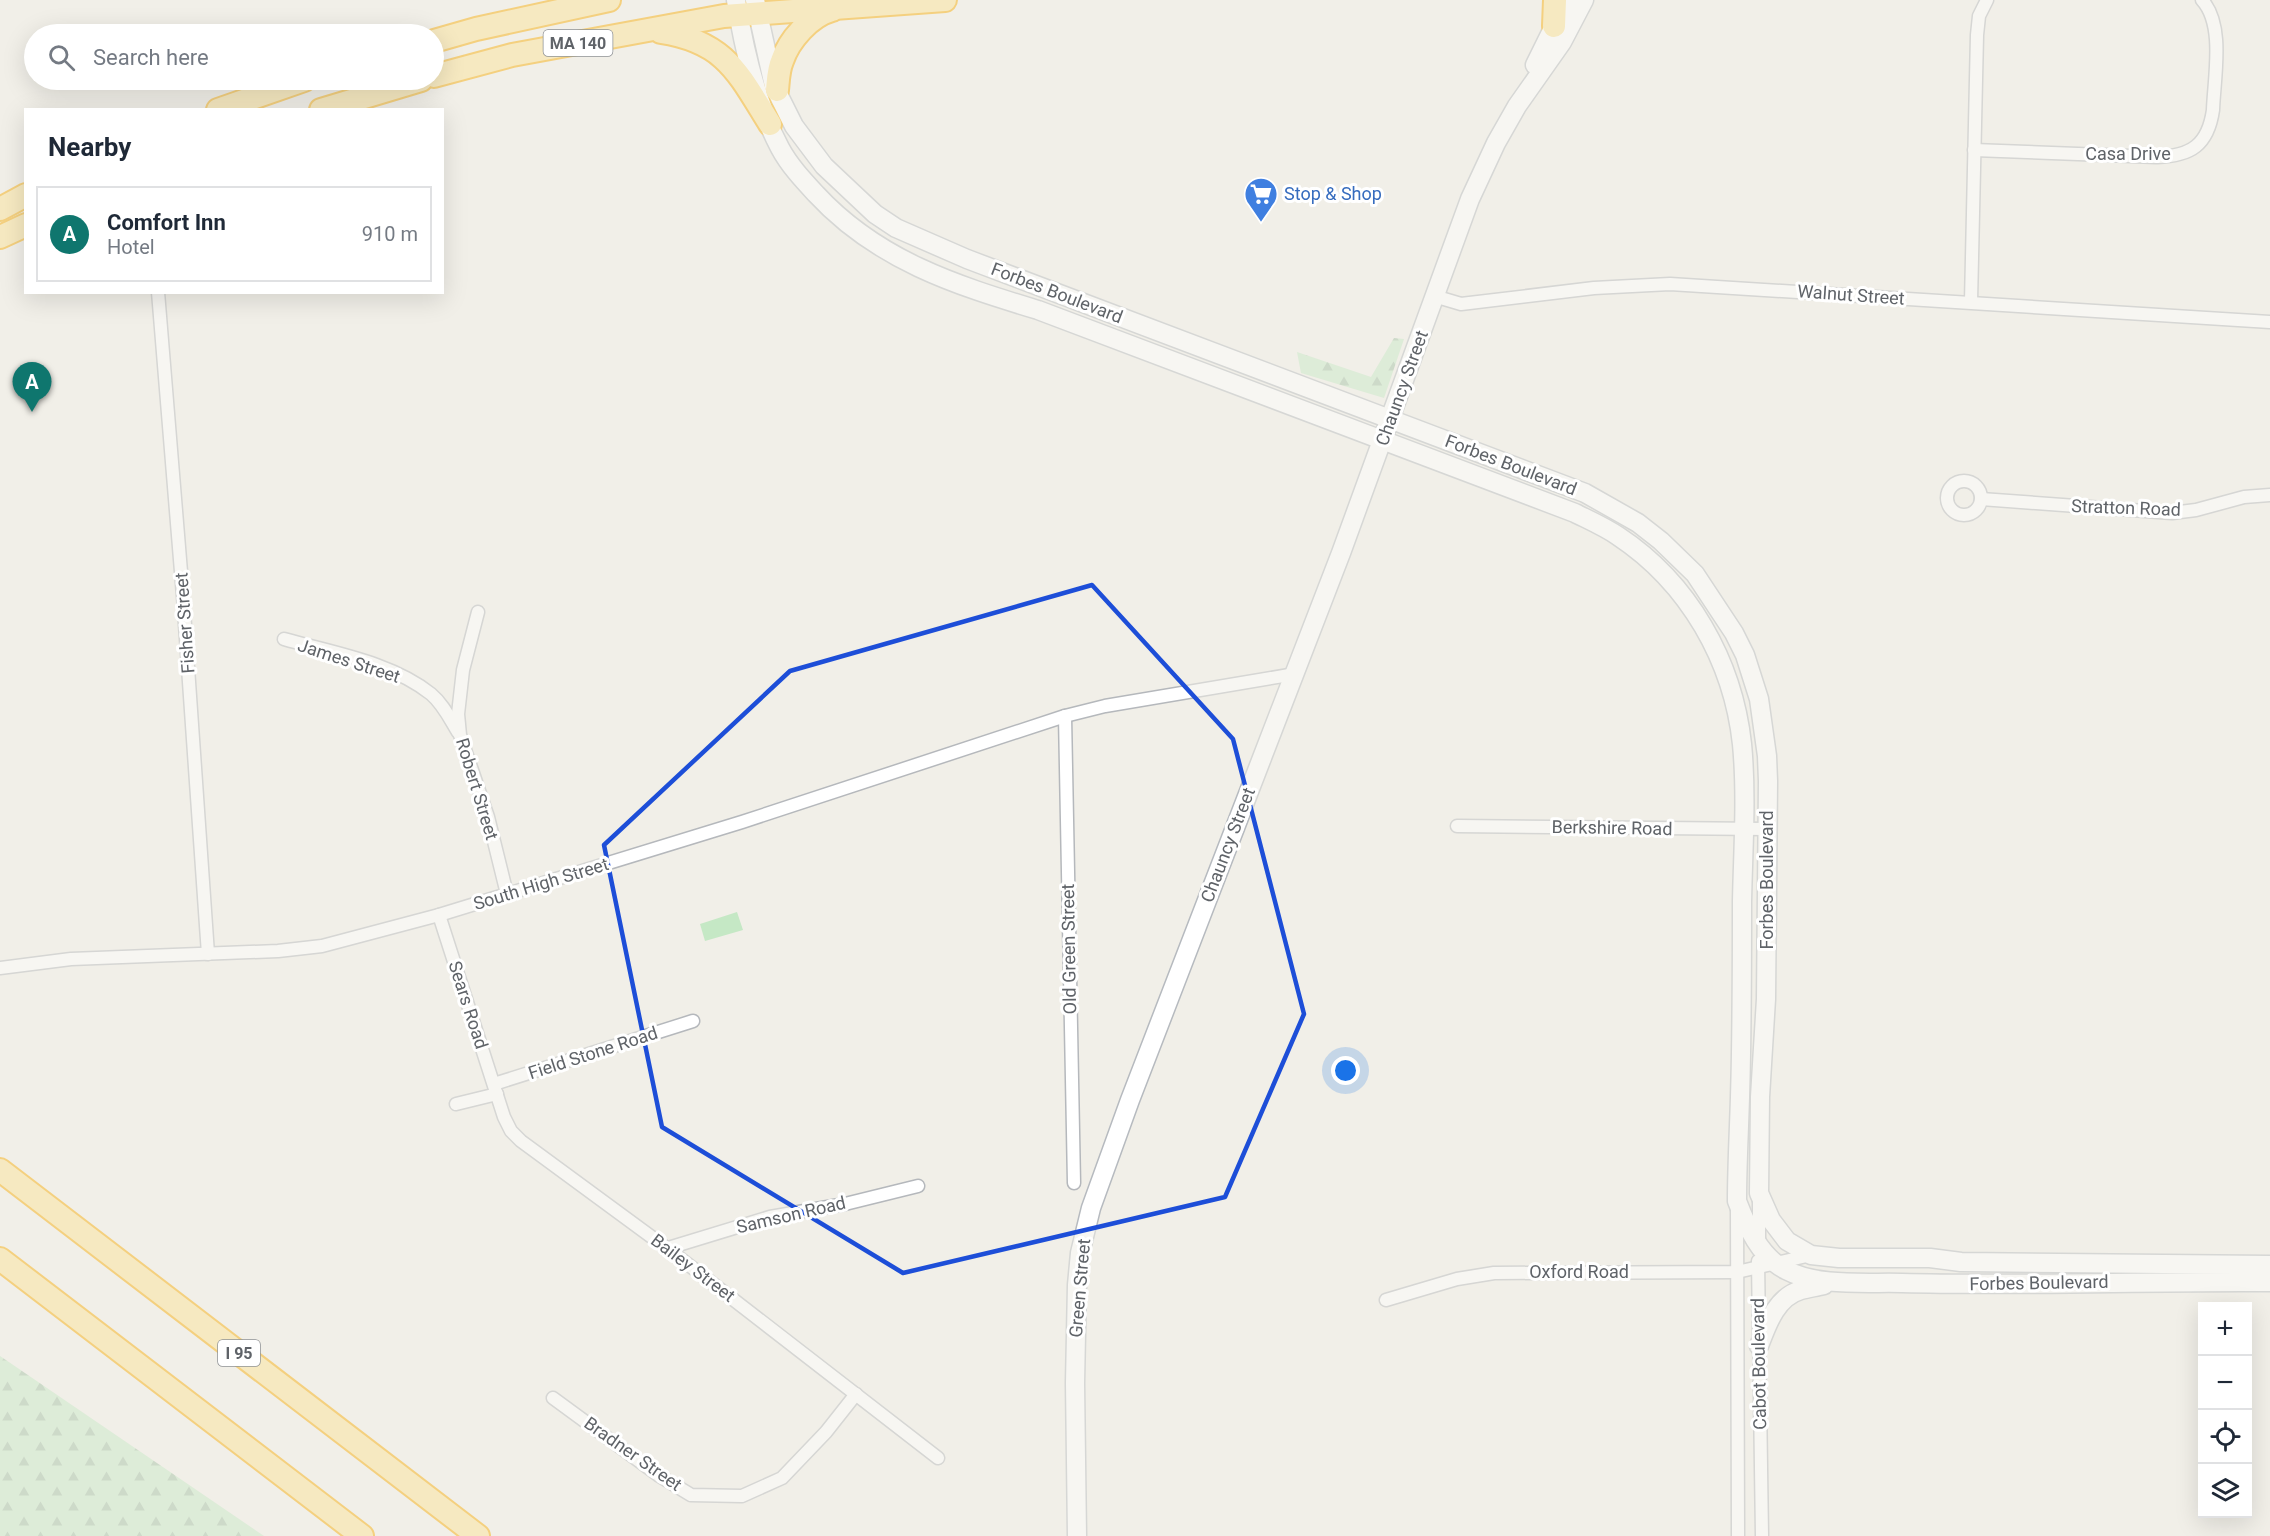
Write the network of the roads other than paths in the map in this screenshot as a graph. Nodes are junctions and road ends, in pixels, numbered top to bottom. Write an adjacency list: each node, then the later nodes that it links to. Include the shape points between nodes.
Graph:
1 (609, 0): 12 (highway, MA 140)
2 (945, 0): 8 (highway, MA 140)
3 (1555, 0): 10 (highway)
4 (1568, 0): 10 (street, Chauncy Street)
5 (1584, 0): 17 (street, Chauncy Street, via 1562,42)
6 (1987, 0): 21 (street, via 1979,16 1977,35)
7 (2202, 0): 21 (street, Casa Drive, via 2212,14 2216,31 2213,110 2204,139 2191,150 2157,157)
8 (849, 6): 9 (highway, MA 140); 16 (highway, via 824,12 794,38 782,61)
9 (747, 7): 11 (highway, MA 140); 16 (street, Forbes Boulevard); 20 (street, Forbes Boulevard, via 749,65)
10 (1554, 26): 17 (street, Chauncy Street)
11 (651, 30): 13 (highway, MA 140, via 512,56); 20 (highway, via 713,48 732,65)
12 (444, 38)
13 (444, 73)
14 (275, 90): 18 (highway)
15 (388, 90): 19 (highway)
16 (777, 90): 30 (street, Forbes Boulevard, via 794,126 824,166 875,214 896,228 967,259)
17 (1517, 105): 27 (street, Chauncy Street, via 1482,172)
18 (224, 108)
19 (328, 108)
20 (770, 124): 31 (street, Forbes Boulevard, via 798,174 828,207 868,241 897,258)
21 (1974, 150): 28 (street)
22 (24, 196): 23 (highway)
23 (0, 209)
24 (24, 226): 25 (highway)
25 (0, 237)
26 (158, 294): 44 (street, Fisher Street)
27 (1434, 296): 28 (street, Walnut Street, via 1461,304 1594,288 1670,284); 30 (street, Chauncy Street)
28 (1971, 302): 29 (street, Walnut Street)
29 (2270, 321)
30 (1391, 418): 31 (street, Chauncy Street); 41 (street, Forbes Boulevard, via 1597,498 1638,523 1690,568 1734,633 1754,681 1767,756)
31 (1383, 440): 36 (street, Chauncy Street); 40 (street, Forbes Boulevard, via 1581,516 1625,542 1674,586 1702,622 1729,682 1742,743)
32 (2270, 495): 33 (street, Stratton Road, via 2244,496 2172,513)
33 (1981, 499)
34 (478, 612): 38 (street, Robert Street, via 459,693)
35 (284, 639): 38 (street, James Street, via 395,672 431,694)
36 (1295, 674): 37 (street); 46 (street, Chauncy Street)
37 (1065, 716): 42 (street, South High Street); 51 (street, Old Green Street)
38 (460, 735): 42 (street, Robert Street, via 488,817)
39 (1457, 826): 40 (street, Berkshire Road)
40 (1743, 829): 41 (street, Berkshire Road); 54 (street, Forbes Boulevard)
41 (1767, 829): 53 (street, Forbes Boulevard)
42 (507, 894): 43 (street, South High Street)
43 (439, 915): 44 (street, South High Street, via 322,946); 48 (street, Sears Road)
44 (208, 954): 45 (street, South High Street, via 71,959)
45 (0, 968)
46 (1162, 1017): 71 (street, Green Street, via 1095,1195 1080,1253 1075,1367)
47 (693, 1022): 48 (street, Field Stone Road)
48 (495, 1089): 49 (street); 56 (street, Bailey Street, via 511,1131 521,1142)
49 (456, 1104)
50 (0, 1170): 70 (highway, I 95)
51 (1074, 1183)
52 (918, 1186): 56 (street, Samson Road, via 845,1204 770,1216)
53 (1759, 1193): 55 (street); 57 (street, Forbes Boulevard, via 1781,1235)
54 (1737, 1201): 55 (street, Forbes Boulevard); 61 (street, Cabot Boulevard)
55 (1759, 1245): 60 (street, Forbes Boulevard)
56 (665, 1249): 66 (street, Bailey Street)
57 (1811, 1255): 59 (street, Forbes Boulevard, via 1961,1262); 60 (street, Forbes Boulevard)
58 (0, 1259): 69 (highway)
59 (2270, 1265)
60 (1767, 1266): 61 (street, Oxford Road); 62 (street, Forbes Boulevard, via 1809,1278); 65 (street, Cabot Boulevard)
61 (1737, 1272): 64 (street, Oxford Road, via 1505,1272 1462,1278); 72 (street, Cabot Boulevard)
62 (1840, 1281): 63 (street, Forbes Boulevard); 65 (street, via 1788,1296 1771,1315)
63 (2270, 1282)
64 (1386, 1300)
65 (1759, 1346): 73 (street, Cabot Boulevard)
66 (856, 1394): 67 (street, Bradner Street, via 782,1478 742,1496 691,1495); 68 (street, Bailey Street)
67 (553, 1398)
68 (938, 1458)
69 (362, 1536)
70 (478, 1536)
71 (1077, 1536)
72 (1738, 1536)
73 (1762, 1536)

